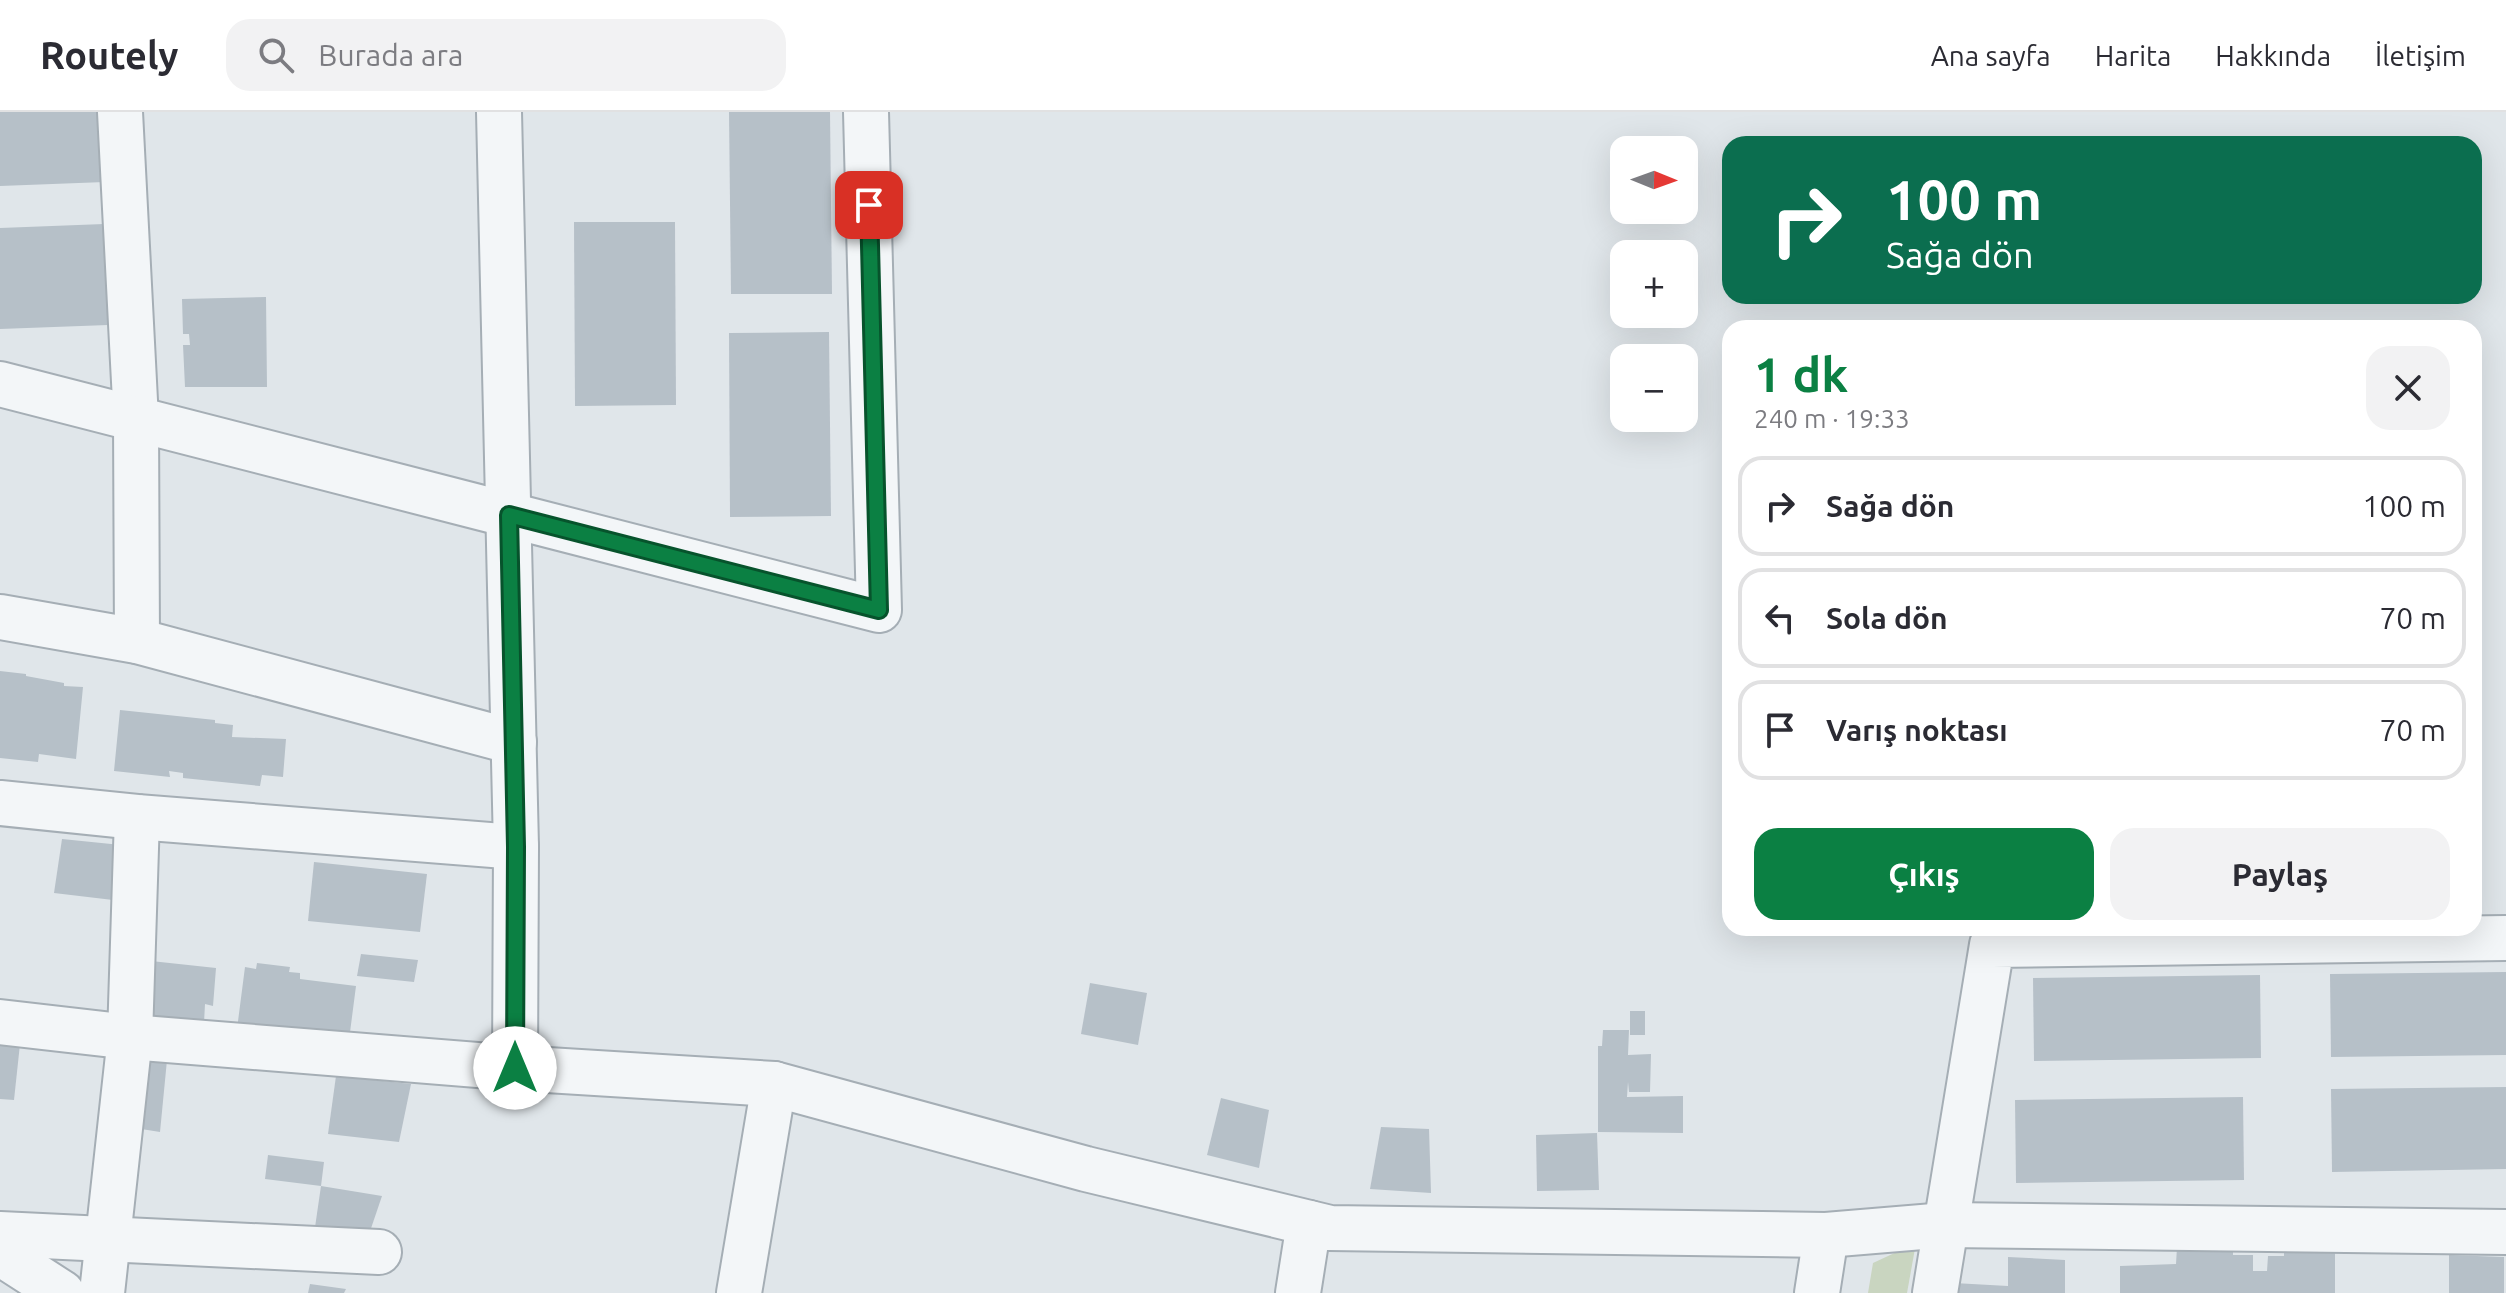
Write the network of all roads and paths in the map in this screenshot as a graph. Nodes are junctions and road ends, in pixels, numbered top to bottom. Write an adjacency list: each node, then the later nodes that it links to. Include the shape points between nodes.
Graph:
1 (120, 112): 5 (street)
2 (499, 112): 6 (street)
3 (866, 112): 6 (street, via 879,610)
4 (0, 384): 5 (street)
5 (136, 420): 6 (street); 8 (street)
6 (509, 515): 9 (street)
7 (0, 617): 8 (street)
8 (137, 641): 9 (street)
9 (514, 742): 12 (street)
10 (0, 803): 11 (street)
11 (137, 817): 12 (street); 15 (street)
12 (516, 847): 16 (street)
13 (2506, 938): 19 (street, via 1992,945)
14 (0, 1022): 15 (street)
15 (130, 1037): 16 (street); 23 (street)
16 (515, 1068): 17 (street)
17 (774, 1084): 18 (street); 28 (street)
18 (1309, 1223): 22 (street, via 1330,1228); 29 (street)
19 (1946, 1225): 20 (street); 22 (street); 31 (street)
20 (2506, 1232)
21 (0, 1234): 23 (street)
22 (1826, 1235): 30 (street)
23 (109, 1239): 24 (street); 27 (street)
24 (379, 1252)
25 (0, 1253): 26 (street)
26 (62, 1293)
27 (102, 1293)
28 (739, 1293)
29 (1298, 1293)
30 (1817, 1293)
31 (1935, 1293)

